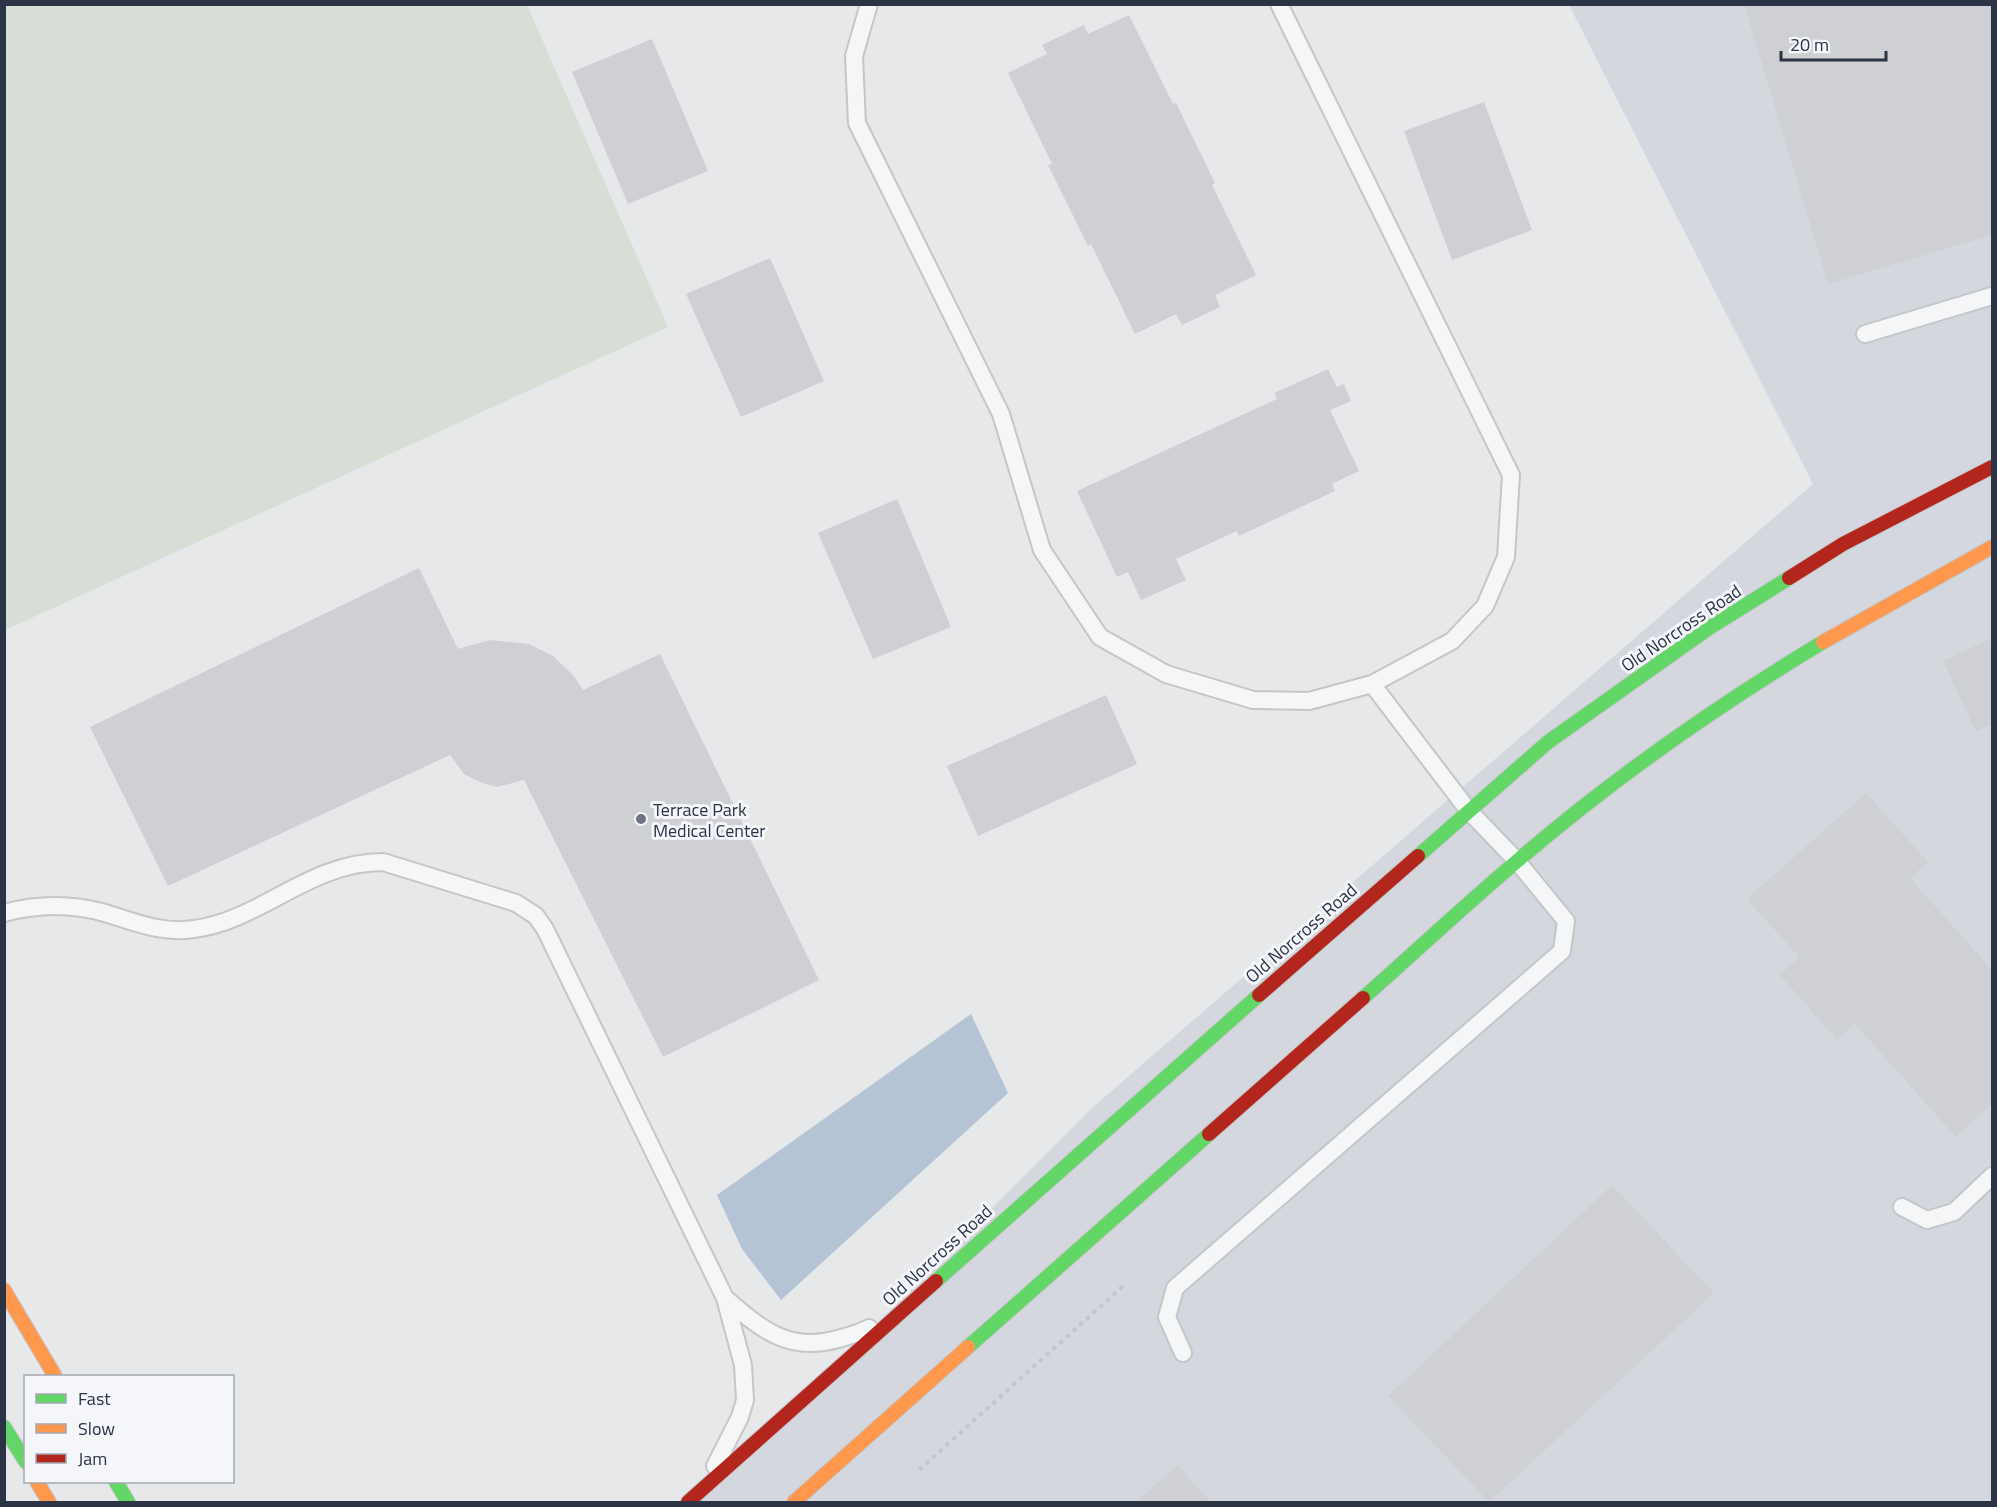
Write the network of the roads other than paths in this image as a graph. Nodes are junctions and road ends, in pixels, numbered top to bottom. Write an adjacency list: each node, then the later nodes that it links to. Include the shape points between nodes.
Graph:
1 (868, 4): 7 (lane, via 854,56 857,123 1001,414 1042,550 1100,637 1166,674 1253,700 1309,701)
2 (1279, 4): 7 (lane, via 1510,475 1506,557 1485,606 1452,641)
3 (1992, 296): 4 (lane)
4 (1865, 334)
5 (1992, 467): 8 (main road, Old Norcross Road, via 1843,544 1709,628 1548,742)
6 (1992, 547): 9 (main road, via 1905,591 1750,685 1603,790)
7 (1372, 684): 8 (lane)
8 (1468, 810): 9 (lane); 15 (main road, Old Norcross Road)
9 (1517, 861): 16 (lane, via 1566,921 1562,951 1175,1288 1167,1317); 26 (main road)
10 (4, 913): 14 (lane, via 74,907 158,930 192,930 224,921 324,873 369,862 383,862 516,903 536,916 545,929)
11 (1992, 1176): 12 (lane, via 1954,1212 1927,1220)
12 (1902, 1207)
13 (4, 1290): 17 (main road)
14 (725, 1298): 15 (lane, via 767,1332 804,1344 862,1332); 22 (lane, via 743,1365 745,1400)
15 (904, 1308): 22 (main road, Old Norcross Road)
16 (1183, 1353)
17 (54, 1375)
18 (4, 1426): 19 (main road)
19 (24, 1459)
20 (38, 1483): 23 (main road)
21 (117, 1483): 24 (main road)
22 (701, 1491): 25 (main road, Old Norcross Road)
23 (49, 1503)
24 (128, 1503)
25 (688, 1503)
26 (794, 1503)

